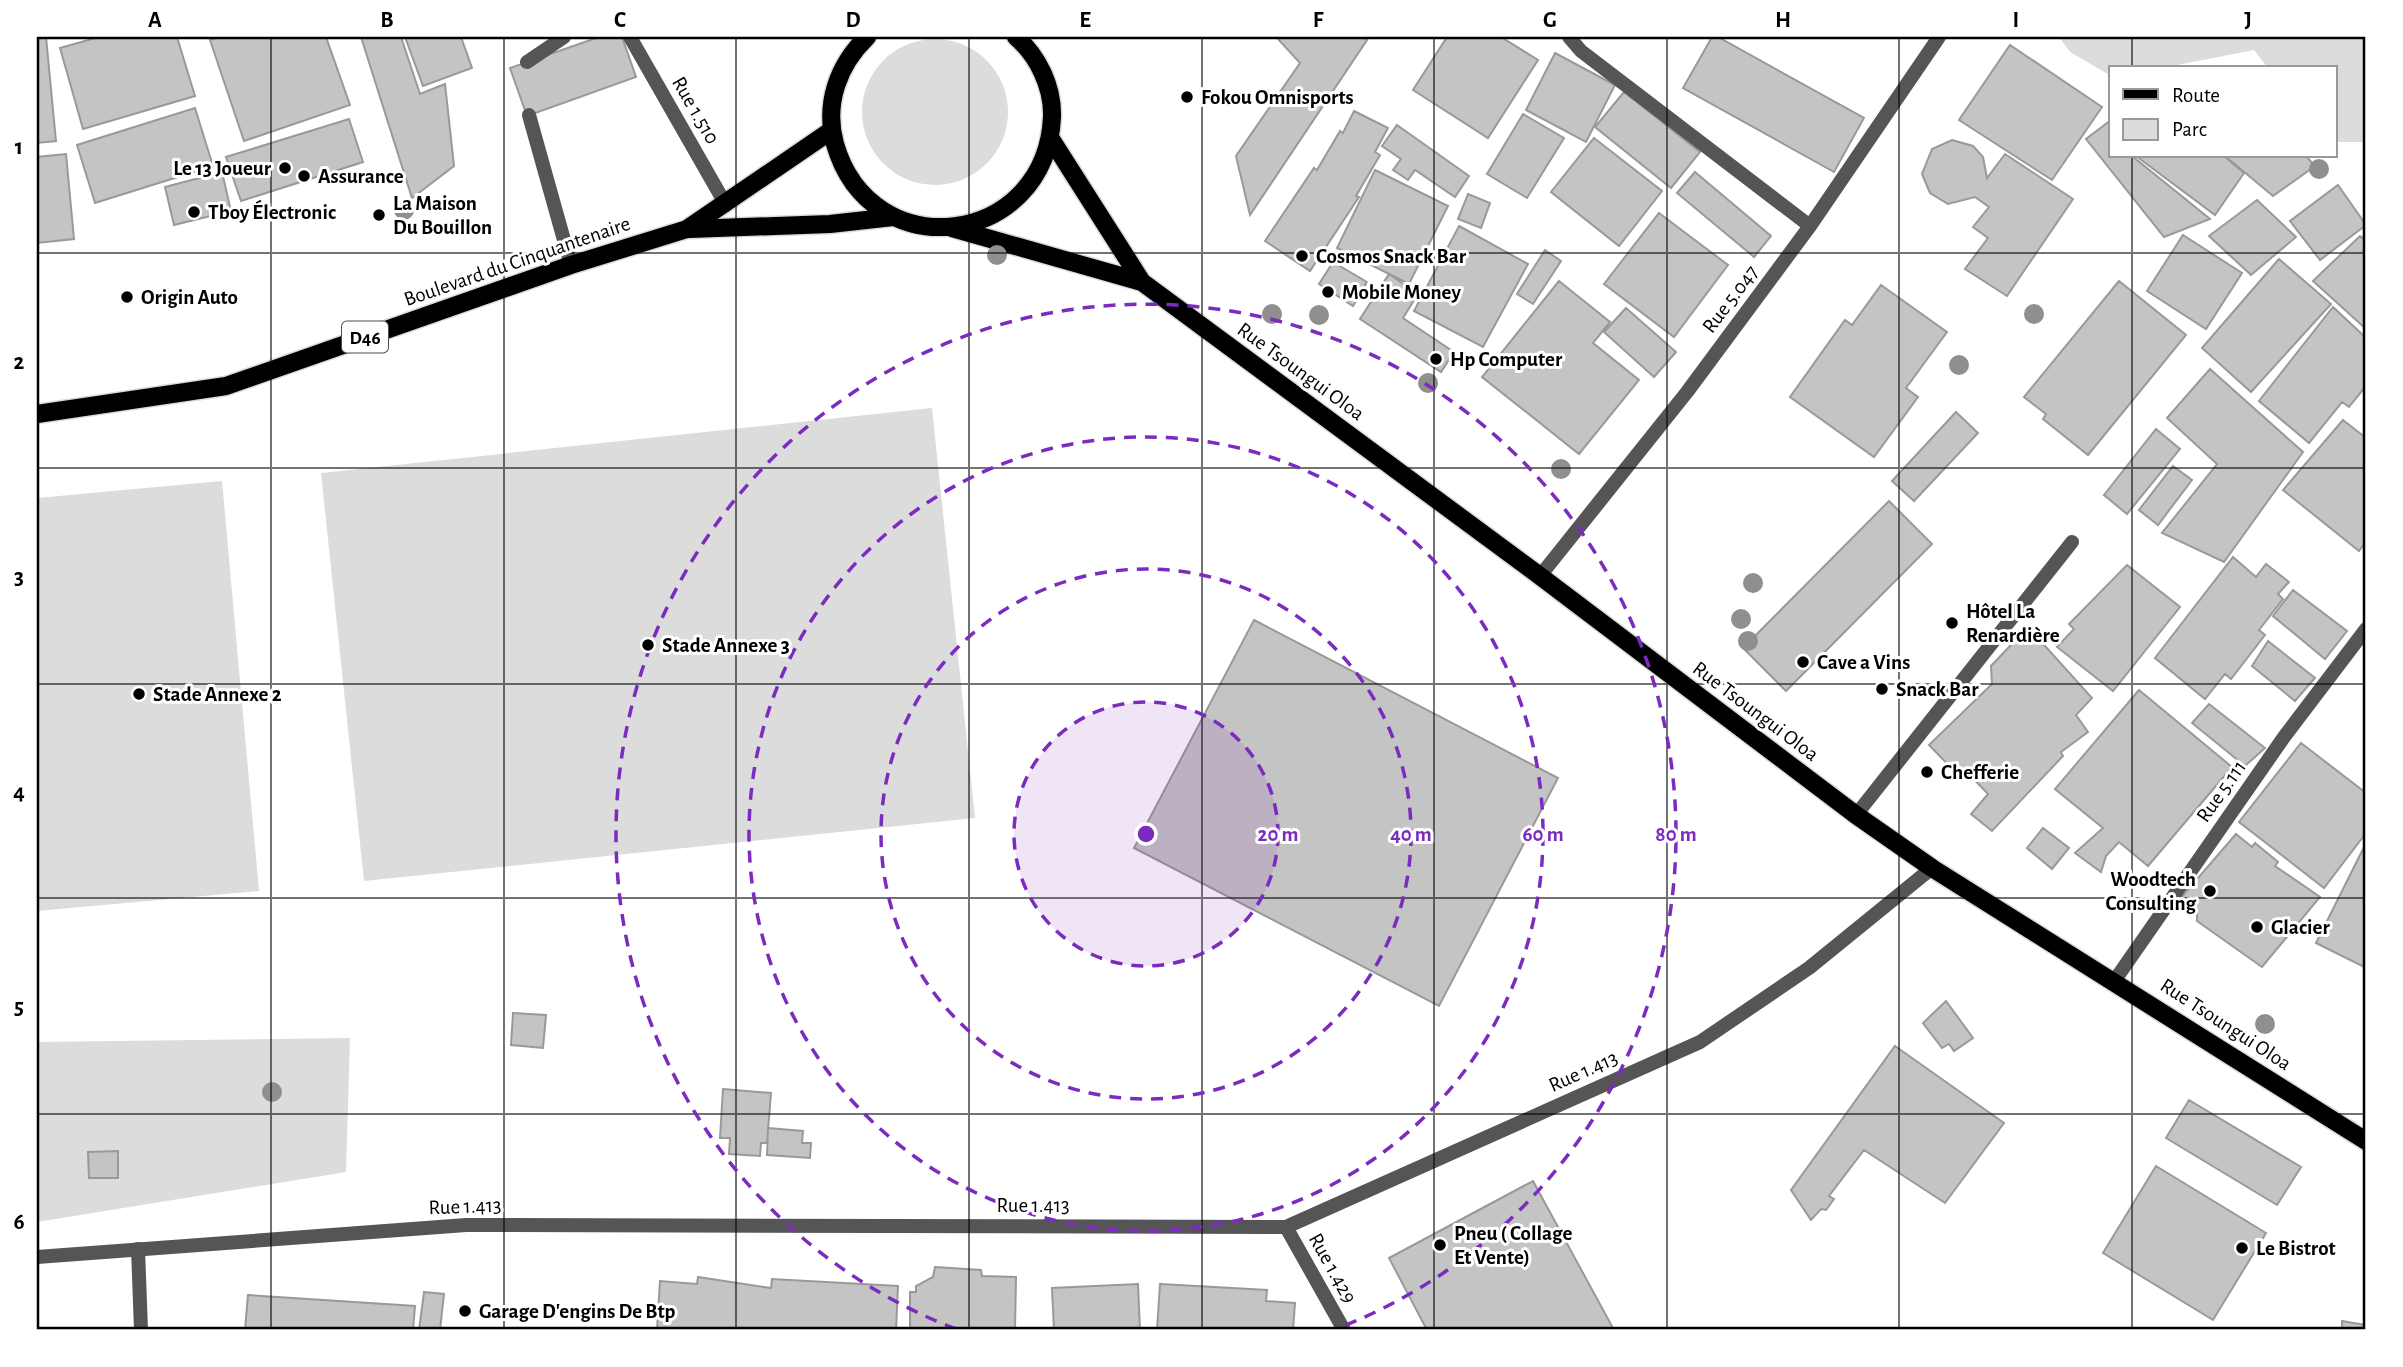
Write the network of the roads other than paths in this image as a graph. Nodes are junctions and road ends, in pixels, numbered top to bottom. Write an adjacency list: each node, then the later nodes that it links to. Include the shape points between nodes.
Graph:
1 (564, 37): 7 (street)
2 (630, 37): 11 (street, Rue 1.510)
3 (867, 37): 9 (main road, via 852,52 834,89)
4 (1016, 37): 10 (main road, via 1028,47 1044,75 1052,106)
5 (1569, 37): 13 (street, via 1581,51)
6 (1939, 37): 13 (street, Rue 5.047)
7 (527, 62)
8 (529, 115): 16 (street)
9 (832, 130): 11 (main road, D46); 12 (main road, via 842,166 863,196)
10 (1051, 139): 14 (main road, via 1039,172 1016,200 986,219); 17 (main road)
11 (726, 205): 15 (main road, D46)
12 (893, 217): 14 (main road, via 922,226); 15 (main road, D46)
13 (1810, 226): 20 (street, Rue 5.047, via 1687,392)
14 (952, 228): 17 (main road)
15 (687, 229): 16 (main road, Boulevard du Cinquantenaire / D46)
16 (571, 265): 18 (main road, Boulevard du Cinquantenaire / D46, via 226,386)
17 (1142, 282): 20 (main road, Rue Tsoungui Oloa)
18 (37, 414)
19 (2071, 542): 22 (street)
20 (1539, 576): 22 (main road, Rue Tsoungui Oloa)
21 (2366, 629): 24 (street, Rue 5.111, via 2284,737)
22 (1856, 815): 23 (main road, Rue Tsoungui Oloa)
23 (1932, 868): 24 (main road, Rue Tsoungui Oloa); 26 (street, Rue 1.413, via 1809,968 1700,1042)
24 (2115, 980): 25 (main road, Rue Tsoungui Oloa)
25 (2366, 1140)
26 (1286, 1227): 27 (street, Rue 1.413, via 466,1225); 30 (street, Rue 1.429)
27 (138, 1249): 28 (street, Rue 1.413); 29 (street)
28 (37, 1257)
29 (141, 1330)
30 (1344, 1330)

